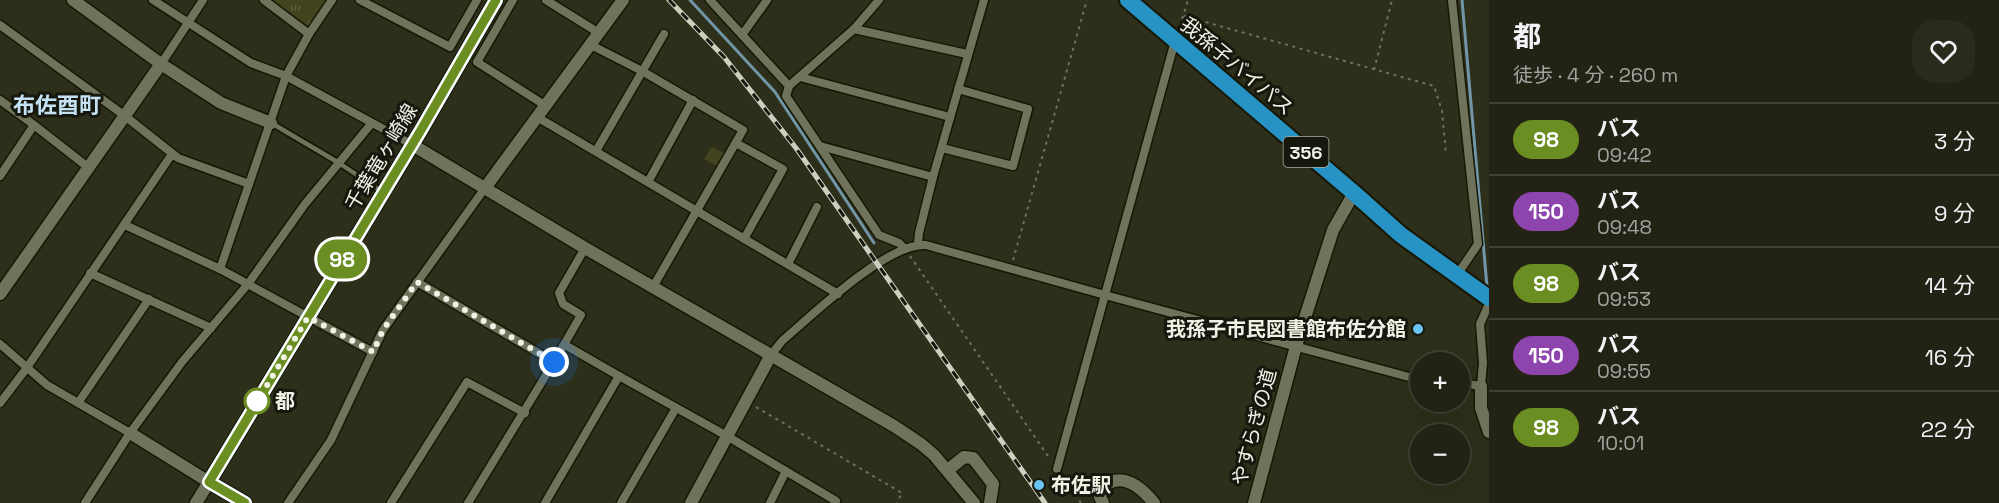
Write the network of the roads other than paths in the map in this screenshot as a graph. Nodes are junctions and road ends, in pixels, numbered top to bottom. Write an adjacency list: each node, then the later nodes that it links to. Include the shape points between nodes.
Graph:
1 (73, 0): 28 (street)
2 (153, 0): 18 (street)
3 (203, 0): 18 (street)
4 (266, 0): 22 (street)
5 (332, 0): 22 (street)
6 (360, 0): 7 (street, via 450,47)
7 (477, 0)
8 (496, 0): 44 (main road, 千葉竜ヶ崎線)
9 (513, 0): 36 (street, via 477,62)
10 (546, 0): 21 (street)
11 (623, 0): 21 (street)
12 (710, 0): 24 (street)
13 (767, 0): 24 (street)
14 (879, 0): 20 (street)
15 (984, 0): 27 (street)
16 (1128, 0): 25 (highway, 我孫子バイパス / 356)
17 (1452, 0): 68 (street, via 1478,244)
18 (187, 23): 28 (street); 30 (street, via 251,63)
19 (0, 25): 37 (street)
20 (854, 29): 27 (street); 31 (street)
21 (599, 33): 26 (street)
22 (309, 34): 30 (street)
23 (664, 34): 29 (street)
24 (742, 35): 32 (street)
25 (1175, 41): 57 (highway, 我孫子バイパス / 356); 74 (street)
26 (591, 45): 29 (street); 36 (street)
27 (967, 54): 33 (street)
28 (161, 64): 37 (street); 40 (street, via 221,103)
29 (642, 71): 35 (street); 47 (street)
30 (286, 76): 40 (street); 41 (street)
31 (800, 77): 32 (street); 39 (street)
32 (789, 86): 45 (street, via 786,96)
33 (958, 89): 39 (street); 46 (street, via 1028,110 1013,166)
34 (0, 100): 42 (street)
35 (693, 100): 43 (street, via 743,130); 53 (street)
36 (546, 106): 38 (street)
37 (125, 116): 48 (street); 50 (street)
38 (537, 117): 47 (street); 55 (street)
39 (950, 117): 46 (street)
40 (271, 123): 49 (lane); 54 (street)
41 (371, 124): 44 (street); 49 (street)
42 (34, 125): 50 (street); 51 (street)
43 (736, 143): 59 (street); 61 (street, via 783,169)
44 (411, 144): 55 (street); 56 (main road, 千葉竜ヶ崎線)
45 (820, 146): 52 (street); 64 (street, via 879,235)
46 (942, 148): 52 (street)
47 (596, 151): 53 (street)
48 (172, 154): 54 (street); 60 (street)
49 (339, 163): 56 (lane); 70 (street)
50 (89, 168): 72 (street)
51 (0, 176)
52 (933, 177): 62 (street)
53 (648, 182): 59 (street)
54 (249, 184): 66 (street)
55 (485, 188): 63 (street); 69 (street)
56 (383, 192): 78 (main road, 千葉竜ヶ崎線)
57 (1354, 193): 68 (highway, 我孫子バイパス / 356, via 1401,235); 82 (street, やすらぎの道, via 1333,230)
58 (817, 207): 65 (street)
59 (697, 211): 61 (street); 71 (street)
60 (125, 225): 66 (street); 67 (street)
61 (744, 239): 65 (street)
62 (918, 244): 64 (street); 74 (street)
63 (585, 248): 71 (street); 81 (street, via 559,293 563,304 580,315)
64 (905, 249): 73 (street, via 886,258)
65 (788, 264): 73 (street)
66 (220, 269): 70 (street)
67 (90, 273): 76 (street); 86 (street)
68 (1457, 275): 75 (highway, 我孫子バイパス / 356)
69 (417, 282): 83 (street, via 383,330); 85 (street)
70 (248, 284): 78 (street); 79 (street)
71 (653, 287): 84 (street)
72 (0, 294)
73 (838, 294): 84 (street)
74 (1105, 295): 82 (street); 98 (street)
75 (1489, 298)
76 (149, 299): 79 (street); 92 (street)
77 (1489, 303): 90 (street, via 1480,324)
78 (308, 317): 83 (street); 101 (main road, 千葉竜ヶ崎線)
79 (211, 328): 96 (street)
80 (0, 344): 86 (street)
81 (565, 345): 85 (street); 88 (street)
82 (1296, 346): 87 (street); 117 (street, やすらぎの道)
83 (373, 352): 106 (street, via 331,440)
84 (771, 355): 97 (street); 99 (street, via 894,426 921,444)
85 (554, 362): 94 (street)
86 (26, 369): 91 (street); 92 (street)
87 (1410, 375)
88 (619, 376): 93 (street); 109 (street)
89 (1470, 386): 90 (street)
90 (1485, 388): 95 (street, via 1482,408)
91 (0, 403)
92 (78, 403): 96 (street)
93 (676, 408): 97 (street); 110 (street)
94 (525, 413): 107 (street, via 467,382); 108 (street)
95 (1489, 432)
96 (130, 433): 101 (street); 103 (street)
97 (727, 436): 100 (street); 111 (street)
98 (1057, 469)
99 (948, 470): 114 (street); 115 (street, via 964,457 973,458 993,484)
100 (786, 471): 112 (street); 113 (street)
101 (209, 482): 104 (street); 105 (main road)
102 (1151, 502): 116 (street, via 1139,486 1123,481 1102,488)
103 (85, 503)
104 (196, 503)
105 (245, 503)
106 (288, 503)
107 (391, 503)
108 (468, 503)
109 (545, 503)
110 (621, 503)
111 (691, 503)
112 (770, 503)
113 (835, 503)
114 (974, 503)
115 (990, 503)
116 (1103, 503)
117 (1254, 503)

